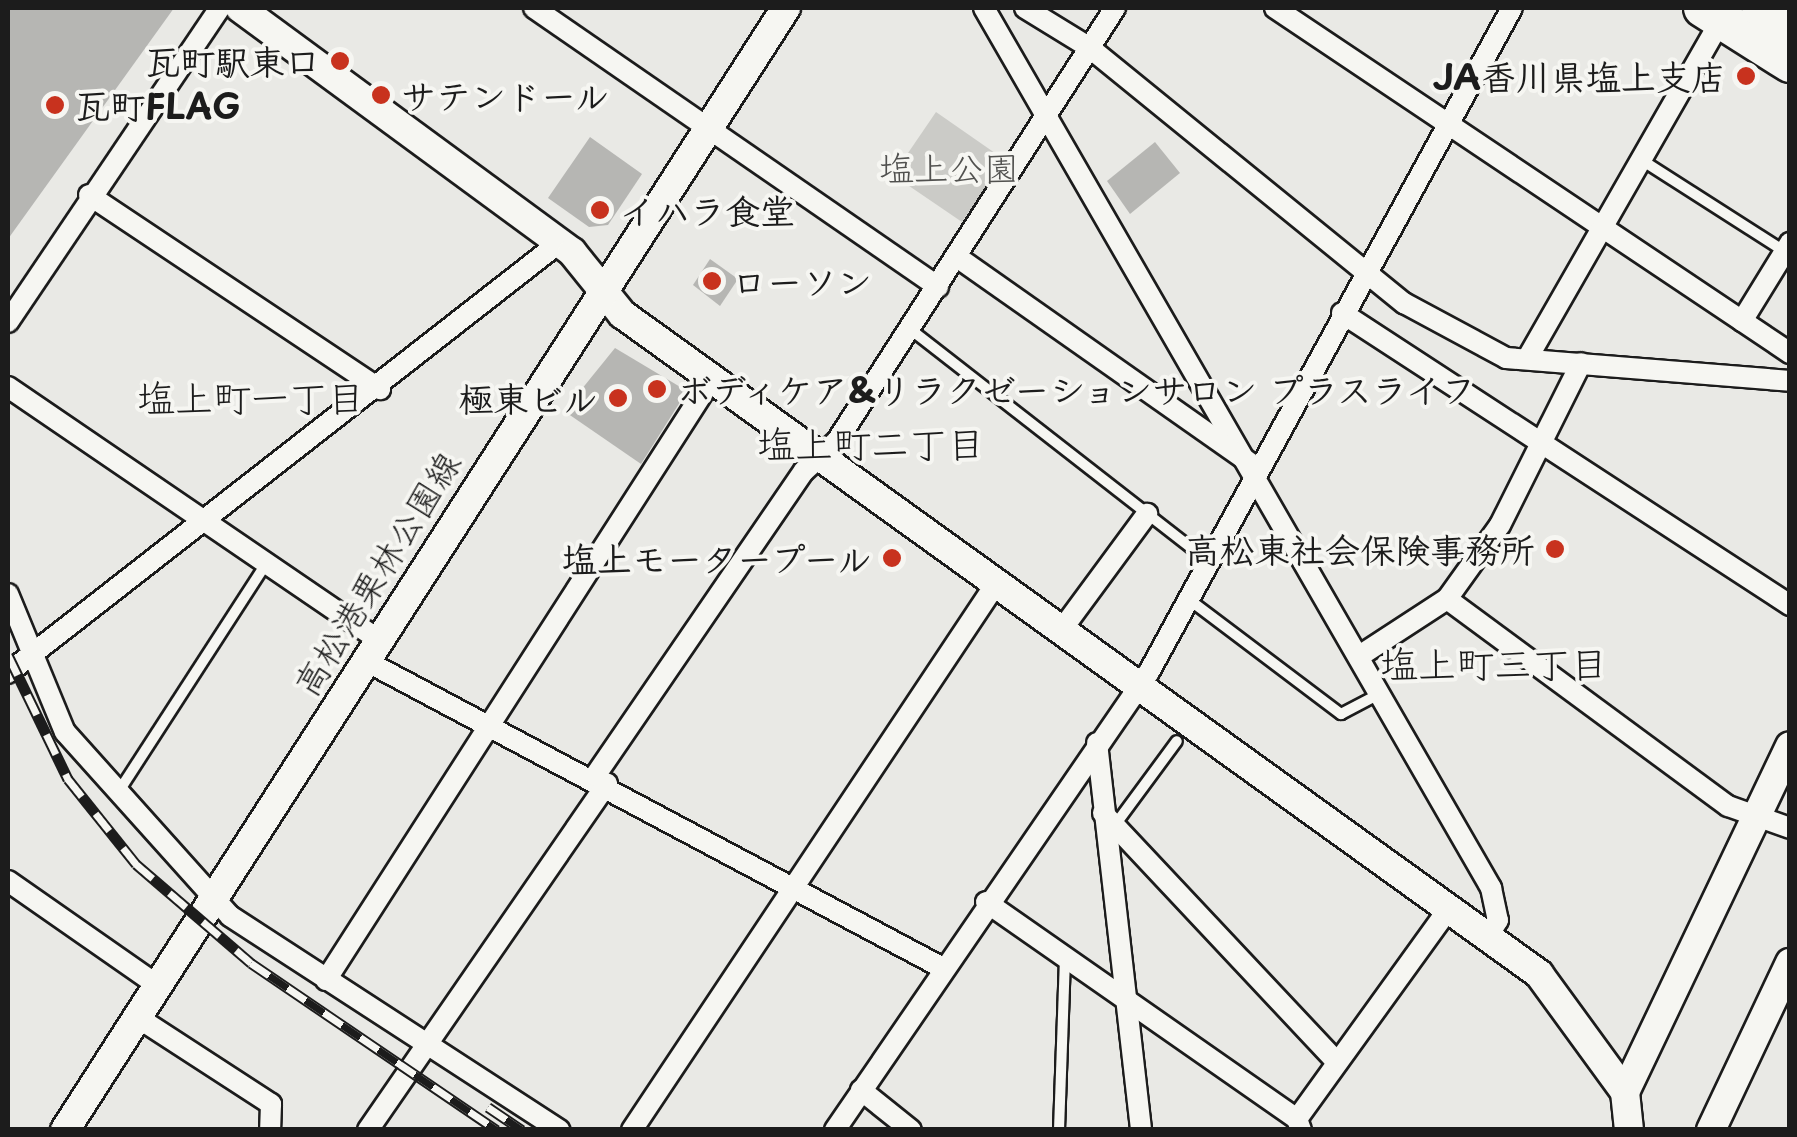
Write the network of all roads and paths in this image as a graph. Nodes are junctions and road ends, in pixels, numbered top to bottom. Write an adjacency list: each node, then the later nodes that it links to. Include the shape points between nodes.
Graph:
1 (220, 8): 19 (street)
2 (240, 8): 21 (street)
3 (534, 8): 17 (street)
4 (786, 8): 17 (street, 高松港栗林公園線)
5 (984, 8): 15 (street)
6 (1024, 8): 13 (street)
7 (1116, 8): 13 (street)
8 (1275, 8): 16 (street)
9 (1512, 8): 16 (street)
10 (1761, 8): 12 (highway)
11 (1713, 14): 14 (highway); 18 (street)
12 (1790, 26)
13 (1090, 48): 15 (street); 24 (street)
14 (1790, 62)
15 (1048, 118): 23 (street); 40 (street)
16 (1446, 128): 20 (street); 24 (street)
17 (708, 131): 25 (street); 26 (street, 高松港栗林公園線)
18 (1640, 158): 20 (street); 22 (lane)
19 (89, 195): 29 (street); 37 (street)
20 (1598, 228): 28 (street); 32 (street)
21 (560, 242): 26 (street); 37 (street)
22 (1787, 247): 28 (street)
23 (957, 257): 25 (street); 40 (street)
24 (1365, 271): 27 (street); 32 (street, via 1444,327)
25 (938, 286): 30 (street)
26 (600, 288): 34 (street); 51 (street, 高松港栗林公園線)
27 (1342, 313): 38 (street); 40 (street)
28 (1742, 321): 31 (street)
29 (8, 322)
30 (910, 329): 39 (street); 41 (lane)
31 (1790, 353)
32 (1527, 359): 33 (street)
33 (1581, 362): 35 (street); 38 (street)
34 (713, 377): 39 (street); 57 (street)
35 (1790, 381)
36 (8, 386): 42 (street)
37 (380, 389): 42 (street)
38 (1544, 444): 47 (street); 49 (street)
39 (820, 454): 45 (street); 61 (street)
40 (1256, 467): 44 (street); 53 (street)
41 (1148, 514): 44 (lane); 50 (street)
42 (203, 520): 43 (street); 52 (street)
43 (266, 564): 51 (street); 62 (lane)
44 (1211, 564): 48 (street)
45 (997, 582): 50 (street); 67 (street)
46 (8, 594): 52 (street)
47 (1447, 600): 53 (street); 63 (street)
48 (1191, 601): 55 (street); 56 (lane, via 1341,714)
49 (1790, 605)
50 (1060, 632): 55 (street)
51 (373, 650): 57 (street); 68 (street, 高松港栗林公園線)
52 (32, 655): 54 (street); 62 (street, via 66,732)
53 (1361, 655): 56 (street)
54 (8, 673)
55 (1138, 687): 59 (street); 70 (street)
56 (1382, 693): 71 (street, via 1498,904)
57 (490, 722): 61 (street); 75 (street)
58 (1176, 740): 64 (lane)
59 (1097, 743): 64 (street); 69 (street)
60 (1790, 746): 63 (street)
61 (601, 780): 67 (street); 79 (street)
62 (116, 796): 68 (street)
63 (1757, 818): 65 (street); 82 (street)
64 (1109, 820): 77 (street); 80 (street)
65 (1790, 828)
66 (8, 882): 76 (street)
67 (793, 891): 74 (street); 88 (street)
68 (213, 898): 75 (street); 76 (street, 高松港栗林公園線)
69 (986, 902): 72 (street); 74 (street)
70 (1447, 911): 71 (street); 80 (street)
71 (1486, 939): 82 (street, via 1539,974)
72 (1065, 958): 77 (street); 91 (lane)
73 (1790, 963): 94 (street)
74 (941, 968): 81 (street)
75 (326, 980): 79 (street)
76 (157, 985): 78 (street, 高松港栗林公園線)
77 (1126, 1003): 83 (street); 92 (street)
78 (137, 1017): 84 (street, 高松港栗林公園線); 85 (street, via 271,1104)
79 (429, 1043): 86 (street); 87 (street)
80 (1337, 1062): 83 (street)
81 (861, 1090): 89 (street); 90 (street)
82 (1625, 1092): 93 (street)
83 (1299, 1124)
84 (66, 1130)
85 (270, 1130)
86 (368, 1130)
87 (560, 1130)
88 (632, 1130)
89 (835, 1130)
90 (910, 1130)
91 (1059, 1130)
92 (1142, 1130)
93 (1628, 1130)
94 (1711, 1130)

